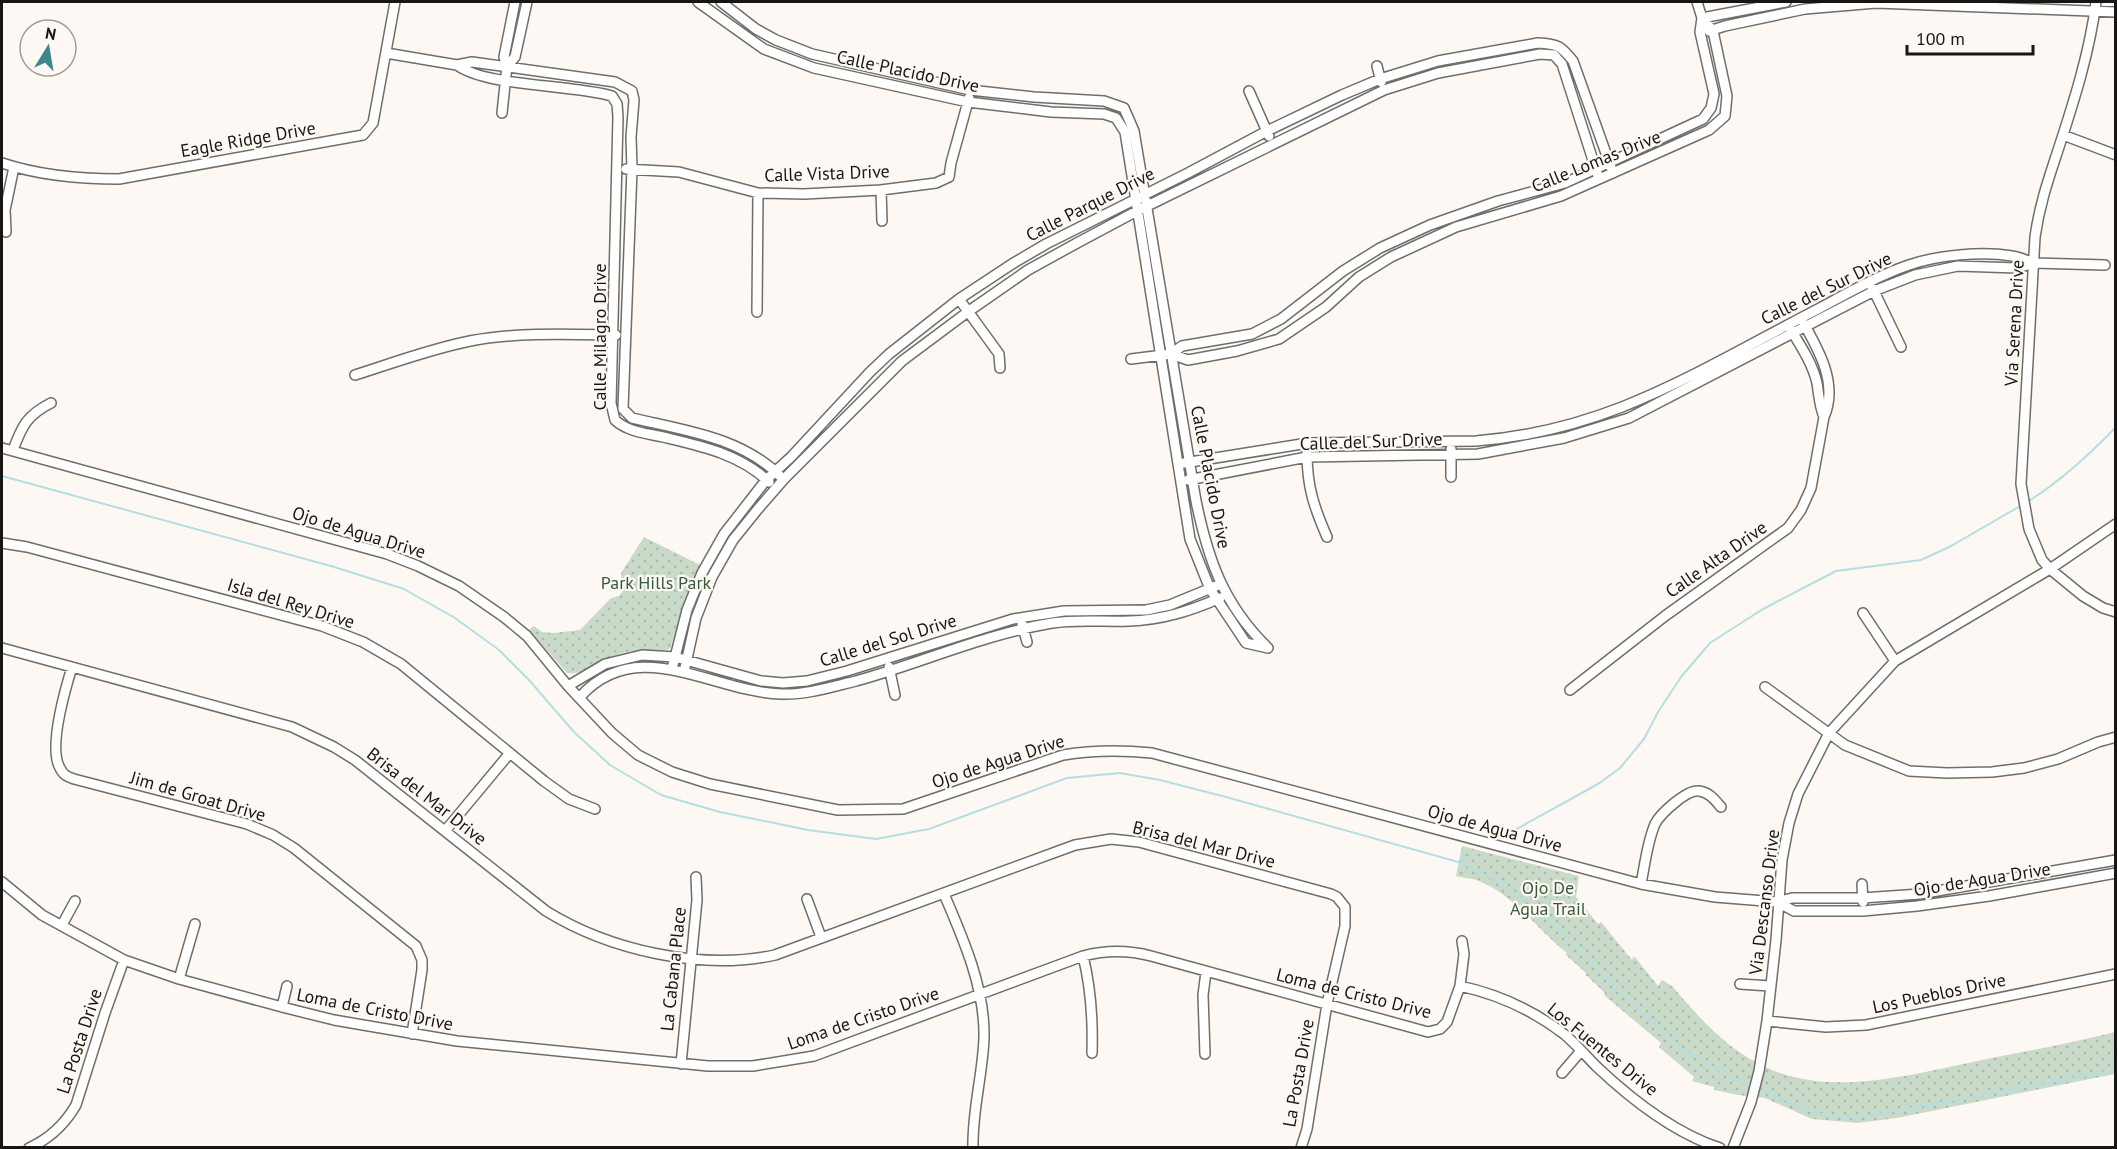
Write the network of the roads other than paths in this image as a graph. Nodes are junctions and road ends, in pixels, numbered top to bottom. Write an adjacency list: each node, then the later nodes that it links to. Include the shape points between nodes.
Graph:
1 (395, 2): 18 (street, Eagle Ridge Drive)
2 (515, 2): 21 (street, via 504,57)
3 (527, 2): 21 (street, via 515,57)
4 (698, 2): 16 (street, Calle Placido Drive)
5 (721, 2): 13 (street, Calle Placido Drive)
6 (1697, 2): 12 (street)
7 (1786, 2): 12 (street)
8 (1834, 4): 9 (street); 14 (street)
9 (1968, 4): 10 (street)
10 (2095, 6): 11 (street); 39 (street, Via Serena Drive, via 2089,44)
11 (2115, 12)
12 (1702, 18): 14 (street); 15 (street)
13 (756, 29): 16 (street); 20 (street, Calle Placido Drive, via 799,50)
14 (1713, 31): 15 (street); 35 (street, via 1727,96)
15 (1700, 32): 33 (street, via 1714,94)
16 (748, 39): 23 (street, Calle Placido Drive, via 788,59)
17 (1556, 51): 24 (street, Calle Parque Drive, via 1552,44 1538,43 1438,61); 28 (street, Calle Parque Drive, via 1438,73); 43 (street, via 1563,48 1573,62); 47 (street)
18 (386, 53): 19 (street); 45 (street, Eagle Ridge Drive, via 373,123 363,135 119,179)
19 (457, 64): 21 (street); 25 (street, via 467,72)
20 (855, 64): 23 (street); 27 (street, Calle Placido Drive)
21 (507, 66): 25 (street); 26 (street, via 615,82)
22 (1377, 66): 24 (street)
23 (852, 76): 31 (street, Calle Placido Drive)
24 (1380, 79): 28 (street); 37 (street, Calle Parque Drive)
25 (506, 80): 30 (street, via 593,90); 34 (street)
26 (626, 87): 30 (street); 48 (street, Calle Milagro Drive, via 632,91 634,100)
27 (970, 90): 31 (street, Calle Vista Drive); 32 (street, Calle Placido Drive, via 1104,101)
28 (1384, 90): 40 (street, Calle Parque Drive)
29 (1249, 91): 37 (street)
30 (615, 100): 46 (street, Calle Milagro Drive)
31 (968, 102): 36 (street, Calle Placido Drive); 53 (street, Calle Vista Drive, via 949,177 936,183)
32 (1124, 108): 36 (street); 55 (street, Calle Placido Drive, via 1134,131)
33 (1712, 108): 35 (street); 38 (street, Calle Lomas Drive, via 1703,119)
34 (502, 113)
35 (1725, 116): 41 (street, Calle Lomas Drive, via 1709,130)
36 (1116, 118): 56 (street, Calle Placido Drive, via 1125,132)
37 (1267, 131): 40 (street); 49 (street, Calle Parque Drive)
38 (1673, 133): 41 (street, Calle Lomas Drive); 43 (street, Calle Lomas Drive)
39 (2063, 135): 42 (street); 66 (street, Via Serena Drive, via 2040,205)
40 (1273, 144): 52 (street, Calle Parque Drive)
41 (1679, 144): 50 (street, Calle Lomas Drive)
42 (2115, 155)
43 (1609, 162): 47 (street, Calle Lomas Drive); 50 (street)
44 (2, 163): 45 (street, Eagle Ridge Drive)
45 (14, 167): 61 (street, via 5,210)
46 (617, 168): 48 (street, Calle Vista Drive); 63 (street, Calle Milagro Drive)
47 (1596, 168): 51 (street); 58 (street, Calle Lomas Drive, via 1565,183)
48 (632, 169): 54 (street, Calle Vista Drive, via 679,172); 64 (street, Calle Milagro Drive)
49 (1188, 173): 52 (street); 55 (street, Calle Parque Drive)
50 (1613, 173): 51 (street, Calle Lomas Drive)
51 (1599, 179): 60 (street, Calle Lomas Drive, via 1561,196)
52 (1193, 184): 57 (street, Calle Parque Drive)
53 (881, 190): 54 (street, Calle Vista Drive); 59 (street)
54 (758, 193): 75 (street)
55 (1145, 194): 56 (street, Calle Parque Drive); 57 (street, Calle Placido Drive)
56 (1135, 199): 57 (street, Calle Placido Drive); 62 (street, Calle Parque Drive)
57 (1142, 209): 65 (street, Calle Parque Drive); 68 (street, Calle Placido Drive)
58 (1454, 217): 60 (street); 71 (street, Calle Lomas Drive, via 1380,248)
59 (882, 220)
60 (1456, 227): 73 (street, Calle Lomas Drive, via 1391,256 1359,277)
61 (6, 232)
62 (1046, 244): 65 (street); 72 (street, Calle Parque Drive)
63 (616, 253): 64 (street, Calle Milagro Drive); 80 (street, Calle Milagro Drive)
64 (627, 254): 81 (street, Calle Milagro Drive)
65 (1052, 257): 74 (street, Calle Parque Drive)
66 (2034, 263): 67 (street, Calle del Sur Drive); 69 (street, Calle del Sur Drive, via 2014,256 1954,256 1910,264); 70 (street, Calle del Sur Drive, via 2017,268 1979,265 1940,269); 122 (street, Via Serena Drive, via 2021,490 2030,530 2042,560)
67 (2105, 265)
68 (1152, 269): 83 (street, Calle Placido Drive); 84 (street, Calle Placido Drive)
69 (1869, 282): 70 (street); 76 (street, Calle del Sur Drive)
70 (1874, 291): 78 (street, Calle del Sur Drive); 82 (street)
71 (1311, 297): 73 (street); 83 (street, Calle Lomas Drive, via 1281,320 1252,334 1182,346)
72 (959, 299): 74 (street); 89 (street, Calle Parque Drive)
73 (1322, 310): 83 (street, Calle Lomas Drive, via 1280,339 1188,360)
74 (969, 311): 86 (street, via 999,354); 93 (street, Calle Parque Drive, via 902,361)
75 (757, 312)
76 (1801, 318): 77 (street, Calle del Sur Drive); 78 (street, Calle Alta Drive)
77 (1788, 324): 79 (street, Calle Alta Drive); 88 (street, Calle del Sur Drive)
78 (1806, 327): 79 (street, Calle del Sur Drive); 90 (street, Calle Alta Drive, via 1825,367)
79 (1794, 334): 91 (street, Calle Alta Drive); 92 (street, Calle del Sur Drive)
80 (613, 335): 81 (street); 87 (street, via 538,334 469,341); 97 (street, Calle Milagro Drive, via 611,404)
81 (625, 335): 95 (street, Calle Milagro Drive)
82 (1901, 347)
83 (1171, 354): 84 (street, Calle Lomas Drive); 108 (street, Calle Placido Drive)
84 (1160, 355): 85 (street, Calle Lomas Drive); 109 (street, Calle Placido Drive)
85 (1131, 359)
86 (1000, 368)
87 (355, 375)
88 (1677, 382): 92 (street); 98 (street, Calle del Sur Drive, via 1622,407)
89 (858, 384): 93 (street); 110 (street, Calle Parque Drive)
90 (1830, 388): 91 (street); 96 (street, Calle Alta Drive)
91 (1817, 390): 96 (street, Calle Alta Drive)
92 (1682, 393): 100 (street, Calle del Sur Drive, via 1629,418)
93 (868, 395): 112 (street, Calle Parque Drive)
94 (51, 403): 105 (street, via 35,411 21,427)
95 (625, 411): 97 (street, Calle Milagro Drive); 99 (street, Calle Milagro Drive, via 632,418)
96 (1824, 417): 148 (street, Calle Alta Drive, via 1811,488 1788,528)
97 (615, 420): 103 (street, Calle Milagro Drive, via 622,427)
98 (1561, 427): 100 (street); 101 (street, Calle del Sur Drive, via 1496,439)
99 (705, 435): 103 (street); 110 (street, Calle Milagro Drive, via 744,450)
100 (1564, 438): 106 (street, Calle del Sur Drive, via 1478,454)
101 (1451, 441): 102 (street, Calle del Sur Drive); 106 (street)
102 (1308, 443): 107 (street); 108 (street, Calle del Sur Drive)
103 (702, 446): 114 (street, Calle Milagro Drive, via 736,458)
104 (2, 448): 105 (street, Ojo de Agua Drive)
105 (13, 450): 146 (street, Ojo de Agua Drive, via 387,554 418,566 459,586 504,617 527,636)
106 (1451, 455): 107 (street, Calle del Sur Drive); 111 (street)
107 (1307, 457): 113 (street, Calle del Sur Drive); 119 (street, via 1314,506)
108 (1190, 462): 109 (street, Calle del Sur Drive); 113 (street, Calle Placido Drive)
109 (1177, 465): 115 (street, Calle Placido Drive)
110 (776, 471): 112 (street, Calle Milagro Drive); 114 (street, Calle Parque Drive)
111 (1451, 477)
112 (784, 479): 116 (street, Calle Parque Drive)
113 (1192, 479): 115 (street, Calle del Sur Drive); 123 (street, Calle Placido Drive, via 1205,545)
114 (766, 480): 116 (street, Calle Milagro Drive); 118 (street, Calle Parque Drive)
115 (1180, 481): 125 (street, Calle Placido Drive, via 1190,539)
116 (776, 489): 120 (street, Calle Parque Drive)
117 (2115, 524): 122 (street, Via Descanso Drive)
118 (724, 534): 120 (street); 124 (street, Calle Parque Drive)
119 (1327, 537)
120 (733, 540): 126 (street, Calle Parque Drive)
121 (2, 543): 153 (street, Isla del Rey Drive, via 311,623 363,642 401,664)
122 (2050, 569): 129 (street, Via Serena Drive, via 2083,596); 139 (street, Via Descanso Drive)
123 (1221, 584): 125 (street, Calle del Sol Drive); 127 (street, Calle Placido Drive)
124 (695, 589): 126 (street); 136 (street, Calle Parque Drive)
125 (1210, 589): 128 (street, Calle Placido Drive); 131 (street, Calle del Sol Drive, via 1170,605)
126 (706, 592): 138 (street, Calle Parque Drive)
127 (1227, 595): 128 (street, Calle del Sol Drive); 128 (street, Calle Placido Drive, via 1248,628 1268,648 1246,642)
128 (1217, 599): 131 (street, Calle del Sol Drive, via 1163,618)
129 (2115, 612)
130 (1863, 613): 139 (street)
131 (1106, 616): 132 (street, Calle del Sol Drive, via 1064,611); 133 (street, Calle del Sol Drive)
132 (1021, 618): 133 (street); 137 (street, Calle del Sol Drive)
133 (1024, 629): 134 (street); 142 (street, Calle del Sol Drive)
134 (1027, 642)
135 (2, 648): 140 (street, Brisa del Mar Drive)
136 (675, 657): 138 (street, Calle del Sol Drive); 141 (street, Calle Parque Drive); 146 (street, Calle del Sol Drive, via 642,655 619,659)
137 (886, 658): 142 (street); 144 (street, Calle del Sol Drive, via 807,681 761,681)
138 (686, 660): 143 (street, Calle Parque Drive); 144 (street, Calle del Sol Drive)
139 (1895, 661): 151 (street, Via Descanso Drive)
140 (72, 667): 156 (street, Brisa del Mar Drive, via 310,734 356,760); 191 (street, Jim de Groat Drive, via 58,722 56,754 62,772 74,779 248,824 294,848 416,946 422,970)
141 (672, 669): 143 (street, Calle del Sol Drive); 150 (street, Calle del Sol Drive, via 637,667 618,672 588,687)
142 (890, 671): 145 (street, Calle del Sol Drive, via 801,694); 149 (street)
143 (684, 672): 145 (street, Calle del Sol Drive)
144 (730, 673): 145 (street)
145 (728, 684)
146 (568, 686): 150 (street, Ojo de Agua Drive)
147 (1765, 687): 151 (street)
148 (1570, 690)
149 (895, 695)
150 (580, 697): 164 (street, Ojo de Agua Drive, via 638,755 672,772 710,784 838,810 903,809 1063,755 1109,750 1152,753)
151 (1829, 734): 152 (street, via 1845,745 1909,771 1947,773 2024,768); 171 (street, Via Descanso Drive, via 1798,794 1782,860)
152 (2115, 737)
153 (510, 753): 155 (street, Isla del Rey Drive, via 569,799); 156 (street)
154 (1721, 807): 164 (street, via 1710,795 1693,791 1656,821)
155 (595, 808)
156 (445, 831): 178 (street, Brisa del Mar Drive, via 546,911 580,930 622,946)
157 (2115, 860): 158 (street)
158 (2100, 863): 160 (street); 163 (street)
159 (2115, 873): 160 (street, Ojo de Agua Drive)
160 (2102, 875): 167 (street, Ojo de Agua Drive)
161 (696, 877): 178 (street, La Cabana Place)
162 (2, 882): 174 (street, Loma de Cristo Drive, via 42,915)
163 (1986, 883): 167 (street); 168 (street, via 1920,894)
164 (1641, 884): 171 (street, Ojo de Agua Drive, via 1715,897)
165 (1862, 884): 168 (street)
166 (945, 894): 175 (street, Brisa del Mar Drive); 187 (street); 188 (street, Brisa del Mar Drive, via 1075,845 1111,839 1139,842 1331,894 1343,903 1346,918)
167 (1989, 896): 172 (street, Ojo de Agua Drive)
168 (1862, 897): 171 (street, via 1792,897); 172 (street)
169 (807, 899): 175 (street)
170 (75, 902): 174 (street)
171 (1777, 902): 172 (street, Ojo de Agua Drive, via 1794,911); 186 (street, Via Descanso Drive)
172 (1863, 911)
173 (195, 924): 182 (street)
174 (62, 925): 179 (street, Loma de Cristo Drive)
175 (821, 938): 178 (street, Brisa del Mar Drive, via 765,957)
176 (1462, 942): 185 (street, Loma de Cristo Drive)
177 (1083, 956): 180 (street, Loma de Cristo Drive, via 1126,951); 187 (street, Loma de Cristo Drive); 193 (street, via 1091,1006)
178 (692, 958): 195 (street, La Cabana Place)
179 (124, 960): 182 (street, Loma de Cristo Drive); 197 (street, La Posta Drive, via 76,1104 54,1132)
180 (1206, 972): 188 (street, Loma de Cristo Drive); 194 (street)
181 (2115, 974): 190 (street, Los Pueblos Drive, via 1866,1025 1826,1027)
182 (179, 979): 189 (street, Loma de Cristo Drive)
183 (1740, 984): 186 (street)
184 (287, 986): 189 (street)
185 (1460, 986): 188 (street, Loma de Cristo Drive, via 1447,1022 1428,1032); 192 (street, Los Fuentes Drive, via 1531,1012)
186 (1770, 986): 190 (street, Via Descanso Drive)
187 (980, 995): 195 (street, Loma de Cristo Drive, via 814,1056 753,1066); 198 (street, via 983,1042)
188 (1327, 1004): 199 (street, La Posta Drive)
189 (282, 1007): 191 (street, Loma de Cristo Drive)
190 (1767, 1022): 201 (street, Via Descanso Drive, via 1754,1091)
191 (412, 1034): 195 (street, Loma de Cristo Drive)
192 (1581, 1051): 196 (street); 200 (street, Los Fuentes Drive, via 1672,1126)
193 (1092, 1053)
194 (1205, 1054)
195 (681, 1064)
196 (1562, 1073)
197 (29, 1148)
198 (973, 1148)
199 (1301, 1148)
200 (1720, 1148)
201 (1733, 1148)

